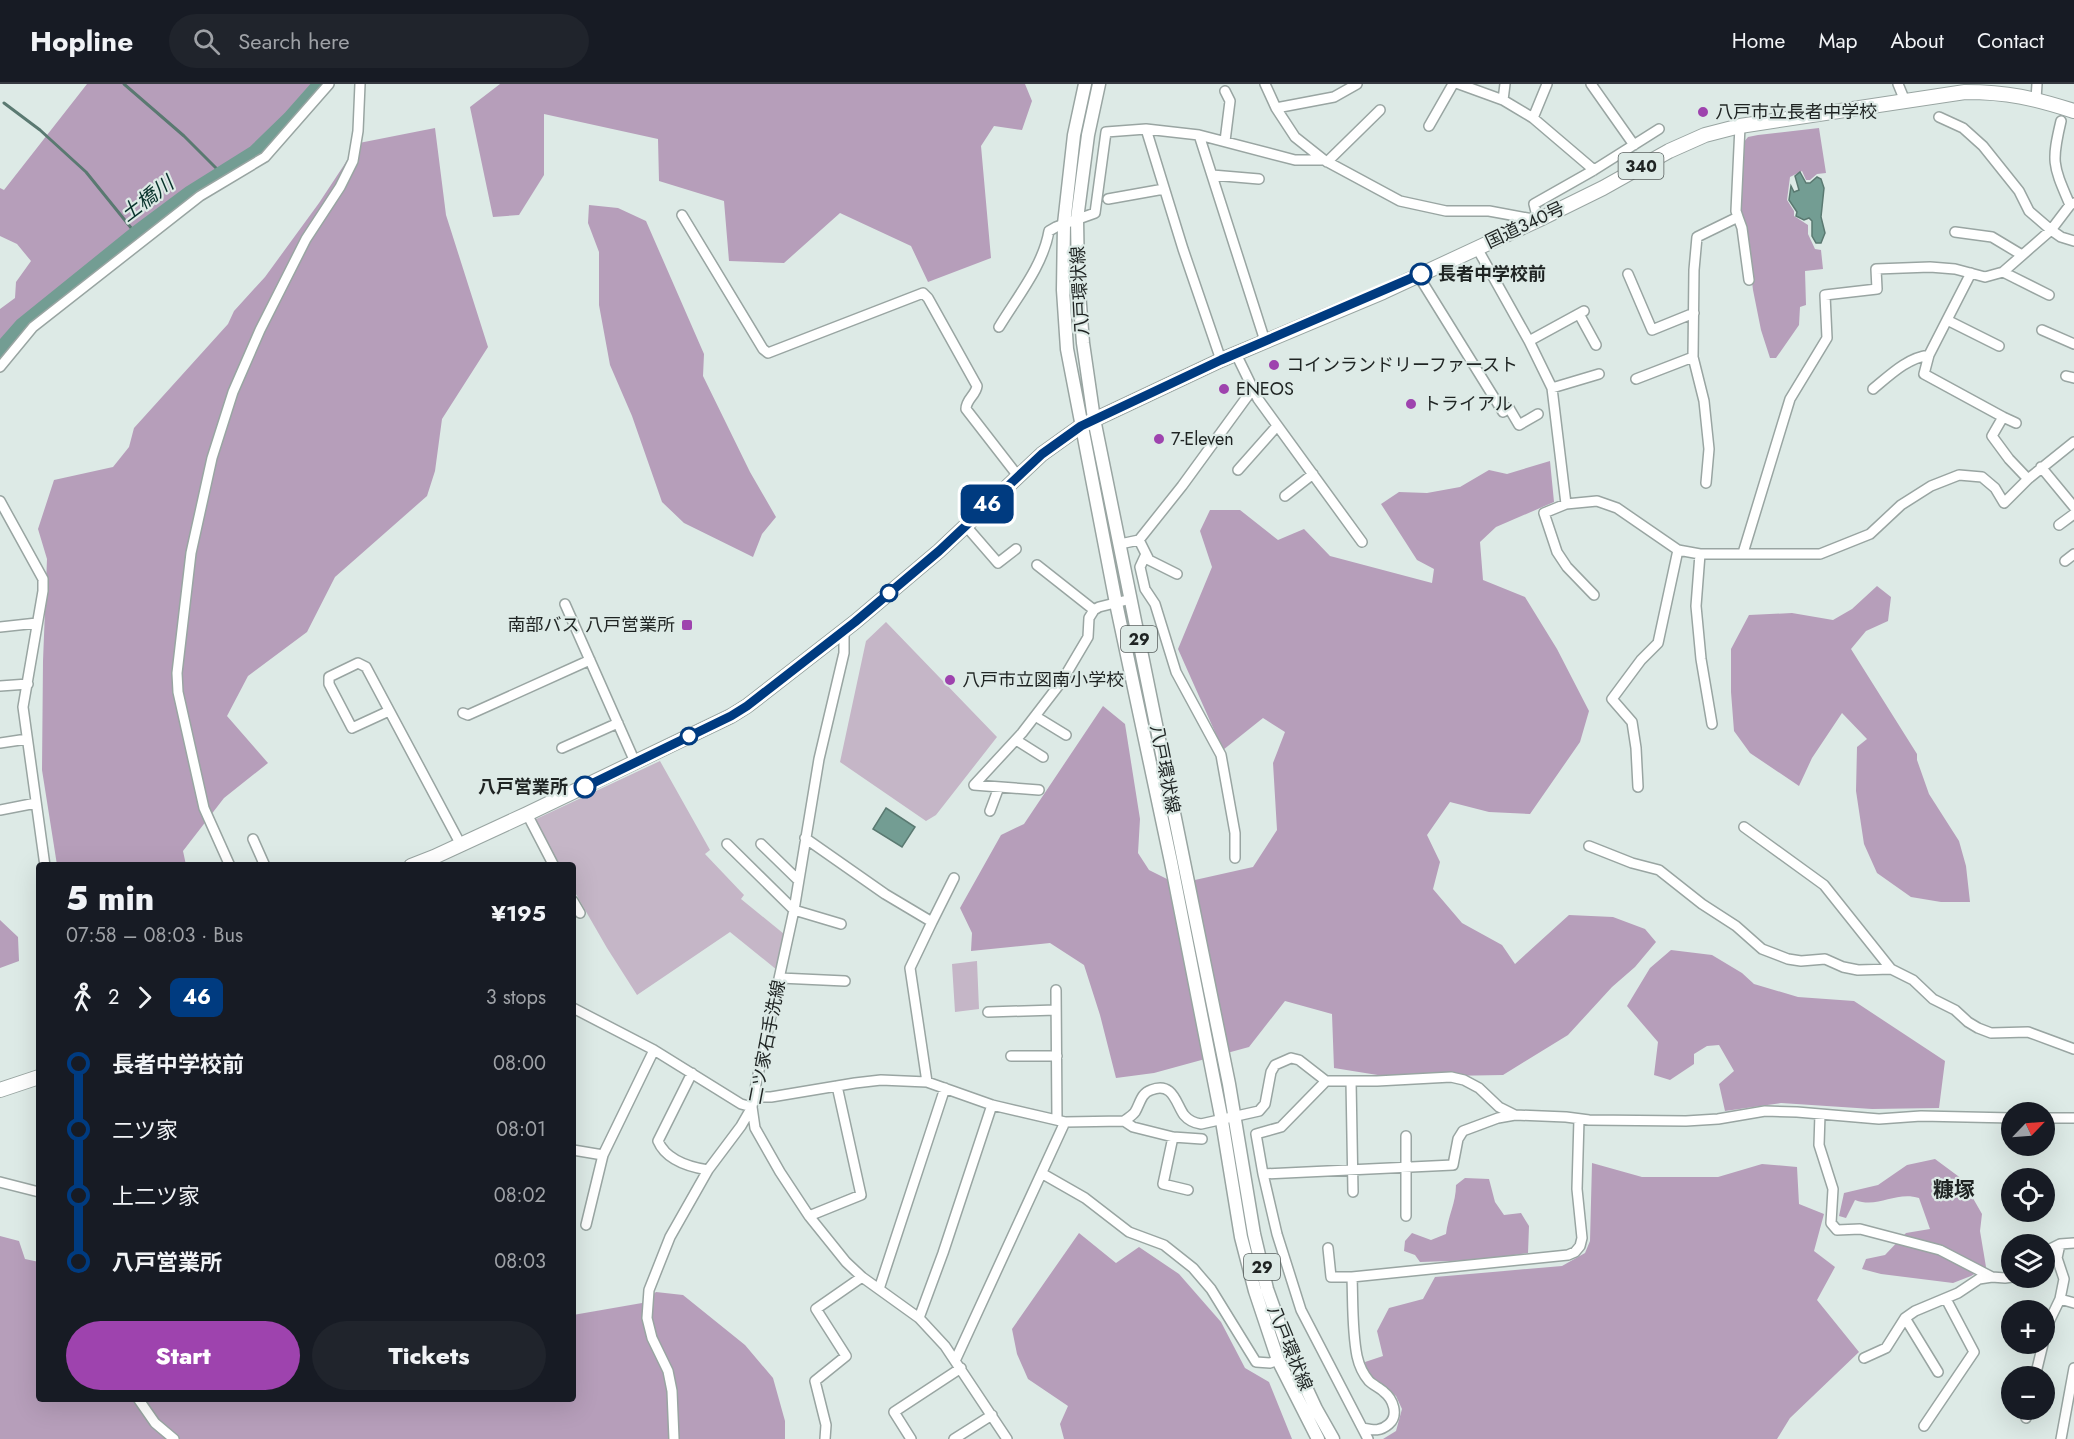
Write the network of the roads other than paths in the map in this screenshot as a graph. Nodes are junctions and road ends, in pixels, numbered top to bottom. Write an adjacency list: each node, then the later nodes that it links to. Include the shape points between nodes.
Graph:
1 (329, 84): 67 (street, via 265,157 200,196 33,327)
2 (360, 84): 145 (street, via 353,161 306,239 233,392 212,458 191,553 178,692 204,808)
3 (1085, 84): 42 (main road, 八戸環状線 / 29, via 1074,135)
4 (1099, 84): 40 (main road, 八戸環状線 / 29)
5 (1264, 84): 18 (street)
6 (1357, 84): 18 (street, via 1334,97)
7 (1453, 84): 24 (street)
8 (1459, 84): 16 (street)
9 (1505, 84): 16 (street)
10 (1547, 84): 21 (street)
11 (1591, 84): 30 (street)
12 (1898, 84): 17 (street)
13 (2037, 84): 15 (street)
14 (1225, 91): 29 (street, via 1230,101)
15 (2036, 99): 17 (highway, 国道340号 / 340, via 1998,92 1965,92); 20 (highway, 国道340号 / 340)
16 (1503, 100): 21 (street)
17 (1905, 101): 25 (highway, 国道340号 / 340)
18 (1276, 108): 31 (street, via 1295,137)
19 (1380, 110): 31 (street)
20 (2074, 111)
21 (1533, 117): 32 (street)
22 (1939, 117): 43 (street, via 1963,128 1983,146 2019,191 2029,211)
23 (2061, 121): 37 (street, via 2054,151 2055,169)
24 (1429, 126)
25 (1740, 126): 39 (street); 41 (highway, 国道340号 / 340, via 1678,147)
26 (1146, 129): 28 (street); 35 (street); 40 (street, via 1106,132 1095,213)
27 (1659, 129): 30 (street)
28 (1199, 135): 29 (street); 33 (street)
29 (1225, 141): 31 (street, via 1295,160)
30 (1634, 145): 32 (street)
31 (1325, 161): 41 (street, via 1400,201 1446,211 1489,211)
32 (1594, 170): 41 (street, via 1534,204)
33 (1212, 175): 34 (street); 58 (street)
34 (1259, 179)
35 (1164, 189): 36 (street); 66 (street)
36 (1108, 199)
37 (2072, 204): 43 (street)
38 (682, 215): 83 (street, via 762,350 768,353 923,293 977,386 966,409)
39 (1738, 217): 52 (street); 54 (street, via 1696,237)
40 (1077, 219): 42 (street); 75 (main road, 八戸環状線 / 29, via 1077,279)
41 (1538, 220): 46 (highway, 国道340号 / 340)
42 (1064, 224): 56 (street, via 1049,231 1040,261); 77 (main road, 八戸環状線 / 29, via 1067,349)
43 (2050, 230): 45 (street); 47 (street)
44 (1955, 232): 47 (street, via 1992,237)
45 (2074, 241)
46 (1477, 248): 51 (highway, 国道340号 / 340); 59 (street)
47 (2022, 255): 48 (street)
48 (2002, 272): 49 (street, via 1985,277); 53 (street)
49 (1971, 273): 55 (street); 98 (street, via 1930,267 1876,269 1877,290 1825,296 1827,338 1790,399)
50 (1628, 274): 54 (street, via 1652,330)
51 (1418, 276): 58 (highway, 国道340号 / 340); 73 (street, via 1503,412 1509,408 1520,425)
52 (1749, 280)
53 (2049, 295)
54 (1694, 313): 65 (street)
55 (1947, 320): 62 (street); 64 (street)
56 (999, 327)
57 (2042, 330): 60 (street)
58 (1266, 340): 63 (highway, 国道340号 / 340)
59 (1529, 340): 61 (street, via 1582,313); 70 (street)
60 (2074, 344)
61 (1596, 345)
62 (1999, 346)
63 (1236, 354): 66 (highway, 国道340号 / 340); 72 (street)
64 (1929, 355): 71 (street, via 1906,363); 74 (street, via 1924,374)
65 (1693, 357): 69 (street); 85 (street, via 1704,401 1709,449)
66 (1221, 360): 75 (highway, 国道340号 / 340)
67 (0, 367)
68 (1599, 374): 70 (street)
69 (1636, 379)
70 (1552, 388): 88 (street)
71 (1873, 389)
72 (1252, 390): 78 (street); 93 (street)
73 (1538, 414)
74 (2003, 417): 76 (street); 84 (street, via 1992,436)
75 (1094, 419): 77 (highway, 国道340号 / 340); 95 (main road, 八戸環状線 / 29)
76 (2016, 423)
77 (1081, 426): 83 (highway, 国道340号 / 340); 107 (main road, 八戸環状線 / 29)
78 (1277, 426): 81 (street); 82 (street)
79 (2074, 444): 80 (street)
80 (2041, 467): 84 (street); 89 (street)
81 (1238, 470)
82 (1313, 474): 86 (street); 94 (street)
83 (1018, 476): 91 (highway, 国道340号 / 340)
84 (2028, 478): 98 (street, via 2004,503 1982,477 1959,475 1931,486 1901,505 1870,534 1820,554)
85 (1706, 483)
86 (1285, 496)
87 (0, 501): 110 (street, via 43,579)
88 (1566, 504): 97 (street, via 1597,501 1617,508); 105 (street, via 1544,513 1557,552)
89 (2074, 507)
90 (2074, 513): 92 (street)
91 (965, 525): 96 (street, via 998,563); 112 (highway, 国道340号 / 340)
92 (2059, 525)
93 (1139, 540): 95 (street); 99 (street)
94 (1362, 542)
95 (1120, 544): 106 (main road, 八戸環状線 / 29)
96 (1016, 549)
97 (1678, 550): 100 (street); 129 (street, via 1658,643 1612,699 1632,722)
98 (1743, 553): 100 (street)
99 (1146, 554): 104 (street, via 1152,562); 142 (street, via 1140,567 1145,589 1155,604 1176,672 1221,755 1235,833)
100 (1700, 554): 120 (street, via 1696,606)
101 (2074, 554): 102 (street)
102 (2065, 561)
103 (1037, 565): 109 (street)
104 (1177, 574)
105 (1594, 595)
106 (1131, 599): 107 (street); 143 (main road, 八戸環状線 / 29)
107 (1116, 603): 109 (street); 143 (main road, 八戸環状線 / 29)
108 (566, 604): 113 (street)
109 (1094, 610): 118 (street, via 1089,618 1088,637)
110 (38, 623): 111 (street); 114 (street)
111 (0, 627)
112 (844, 630): 127 (highway, 国道340号 / 340, via 747,706); 137 (street, 二ツ家石手洗線, via 844,653 819,759)
113 (590, 660): 117 (street); 119 (street)
114 (28, 684): 115 (street); 122 (street, via 23,707)
115 (0, 686)
116 (389, 711): 116 (street, via 363,664 329,677 352,728); 140 (street)
117 (463, 714)
118 (1035, 716): 121 (street); 123 (street)
119 (618, 723): 125 (street); 127 (street)
120 (1713, 724)
121 (1066, 735)
122 (27, 739): 124 (street); 131 (street)
123 (1016, 740): 126 (street); 128 (street, via 974,785)
124 (0, 743)
125 (562, 747)
126 (1043, 757)
127 (635, 762): 134 (highway, 国道340号 / 340)
128 (999, 787): 130 (street); 133 (street)
129 (1638, 787)
130 (1040, 790)
131 (36, 803): 132 (street); 144 (street)
132 (0, 810)
133 (990, 812)
134 (527, 814): 140 (highway, 国道340号 / 340); 148 (street)
135 (1744, 827): 156 (street, via 1824,885)
136 (253, 838): 146 (street)
137 (806, 838): 150 (street, 二ツ家石手洗線); 154 (street)
138 (727, 844): 152 (street)
139 (761, 844): 150 (street)
140 (460, 845): 147 (highway, 国道340号 / 340)
141 (1589, 846): 156 (street, via 1659,870 1762,949 1788,959 1825,959 1858,970)
142 (1235, 858)
143 (1177, 860): 179 (main road, 八戸環状線 / 29); 186 (main road, 八戸環状線 / 29)
144 (44, 862)
145 (228, 862)
146 (263, 862)
147 (420, 862)
148 (552, 862)
149 (954, 878): 154 (street)
150 (798, 880): 152 (street, 二ツ家石手洗線)
151 (576, 907): 153 (street)
152 (794, 910): 155 (street); 157 (street, 二ツ家石手洗線)
153 (580, 914)
154 (932, 922): 171 (street, via 910,968)
155 (841, 924)
156 (1891, 969): 163 (street, via 1913,980 1933,999 1978,1028 1991,1033 2028,1032)
157 (780, 978): 158 (street); 175 (street, 二ツ家石手洗線)
158 (845, 981)
159 (1056, 990): 161 (street)
160 (576, 1010): 164 (street)
161 (1056, 1010): 162 (street); 166 (street)
162 (988, 1012)
163 (2074, 1049)
164 (654, 1050): 167 (street); 191 (street)
165 (1011, 1056): 166 (street)
166 (1057, 1056): 184 (street)
167 (692, 1073): 175 (street, via 741,1104); 194 (street, via 658,1141 665,1154 691,1168)
168 (36, 1078): 174 (highway)
169 (1326, 1081): 170 (street); 179 (street, via 1299,1060 1283,1060 1271,1072 1259,1111); 196 (street, via 1281,1126 1256,1134)
170 (1352, 1081): 178 (street, via 1451,1077 1479,1088 1499,1107); 193 (street)
171 (927, 1082): 172 (street, via 881,1080); 173 (street)
172 (837, 1086): 175 (street); 201 (street, via 861,1195)
173 (945, 1088): 176 (street); 212 (street)
174 (0, 1090)
175 (753, 1102): 194 (street, via 741,1126); 201 (street, 二ツ家石手洗線, via 754,1128)
176 (992, 1105): 184 (street); 217 (street)
177 (1820, 1114): 180 (street, via 1879,1119); 183 (street, via 1765,1111 1686,1121); 210 (street, via 1819,1145 1833,1189 1831,1223 1837,1230 1860,1229 1940,1250)
178 (1515, 1115): 183 (street); 192 (street, via 1463,1131 1453,1165)
179 (1235, 1118): 186 (street); 235 (main road, 八戸環状線 / 29, via 1267,1289 1289,1351)
180 (2001, 1118)
181 (2055, 1118): 182 (street)
182 (2074, 1118)
183 (1579, 1119): 209 (street, via 1577,1189 1582,1238 1575,1252)
184 (1061, 1121): 185 (street); 195 (street)
185 (1124, 1121): 186 (street, via 1152,1089 1165,1089 1174,1095 1191,1122); 188 (street)
186 (1222, 1121): 220 (main road, 八戸環状線 / 29, via 1241,1237 1254,1291)
187 (1406, 1136): 192 (street)
188 (1173, 1137): 189 (street); 198 (street, via 1163,1184)
189 (1202, 1139)
190 (576, 1150): 191 (street)
191 (603, 1155): 203 (street)
192 (1406, 1167): 193 (street); 202 (street)
193 (1353, 1169): 196 (street); 200 (street)
194 (708, 1170): 229 (street, via 670,1237 649,1290 647,1318 668,1371)
195 (1042, 1174): 220 (street, via 1085,1198 1129,1232 1164,1245 1211,1288 1256,1362); 221 (street, via 1000,1260)
196 (1263, 1174): 227 (street, via 1301,1310)
197 (0, 1182): 199 (street)
198 (1188, 1190)
199 (36, 1191)
200 (1353, 1192)
201 (809, 1216): 208 (street, 二ツ家石手洗線)
202 (1406, 1216)
203 (586, 1225)
204 (2074, 1243): 205 (street)
205 (2060, 1244): 206 (street); 214 (street, via 2057,1258 2064,1279)
206 (2055, 1246)
207 (1328, 1248): 209 (street, via 1331,1277)
208 (862, 1277): 212 (street, 二ツ家石手洗線); 230 (street, via 816,1309 846,1356 815,1380 826,1425)
209 (1352, 1277): 227 (street, via 1360,1369 1392,1400 1394,1411 1392,1421 1384,1428)
210 (1992, 1277): 211 (street); 213 (street, via 1978,1280)
211 (2001, 1278)
212 (879, 1289): 217 (street, 二ツ家石手洗線)
213 (1946, 1299): 218 (street); 226 (street, via 1974,1352)
214 (2060, 1299): 215 (street); 216 (street)
215 (2074, 1303)
216 (2055, 1309)
217 (919, 1318): 221 (street, 二ツ家石手洗線)
218 (1905, 1318): 219 (street, via 1886,1348); 223 (street)
219 (1864, 1358)
220 (1278, 1360): 234 (main road, 八戸環状線 / 29)
221 (958, 1364): 225 (street, 二ツ家石手洗線); 231 (street, via 894,1412)
222 (2074, 1368): 237 (street)
223 (1938, 1372)
224 (140, 1402): 228 (street, via 155,1424)
225 (992, 1415): 232 (street); 233 (street, 二ツ家石手洗線)
226 (1924, 1426)
227 (1363, 1428): 236 (street)
228 (174, 1439)
229 (674, 1439)
230 (825, 1439)
231 (911, 1439)
232 (954, 1439)
233 (1007, 1439)
234 (1318, 1439)
235 (1333, 1439)
236 (1368, 1439)
237 (2061, 1439)

